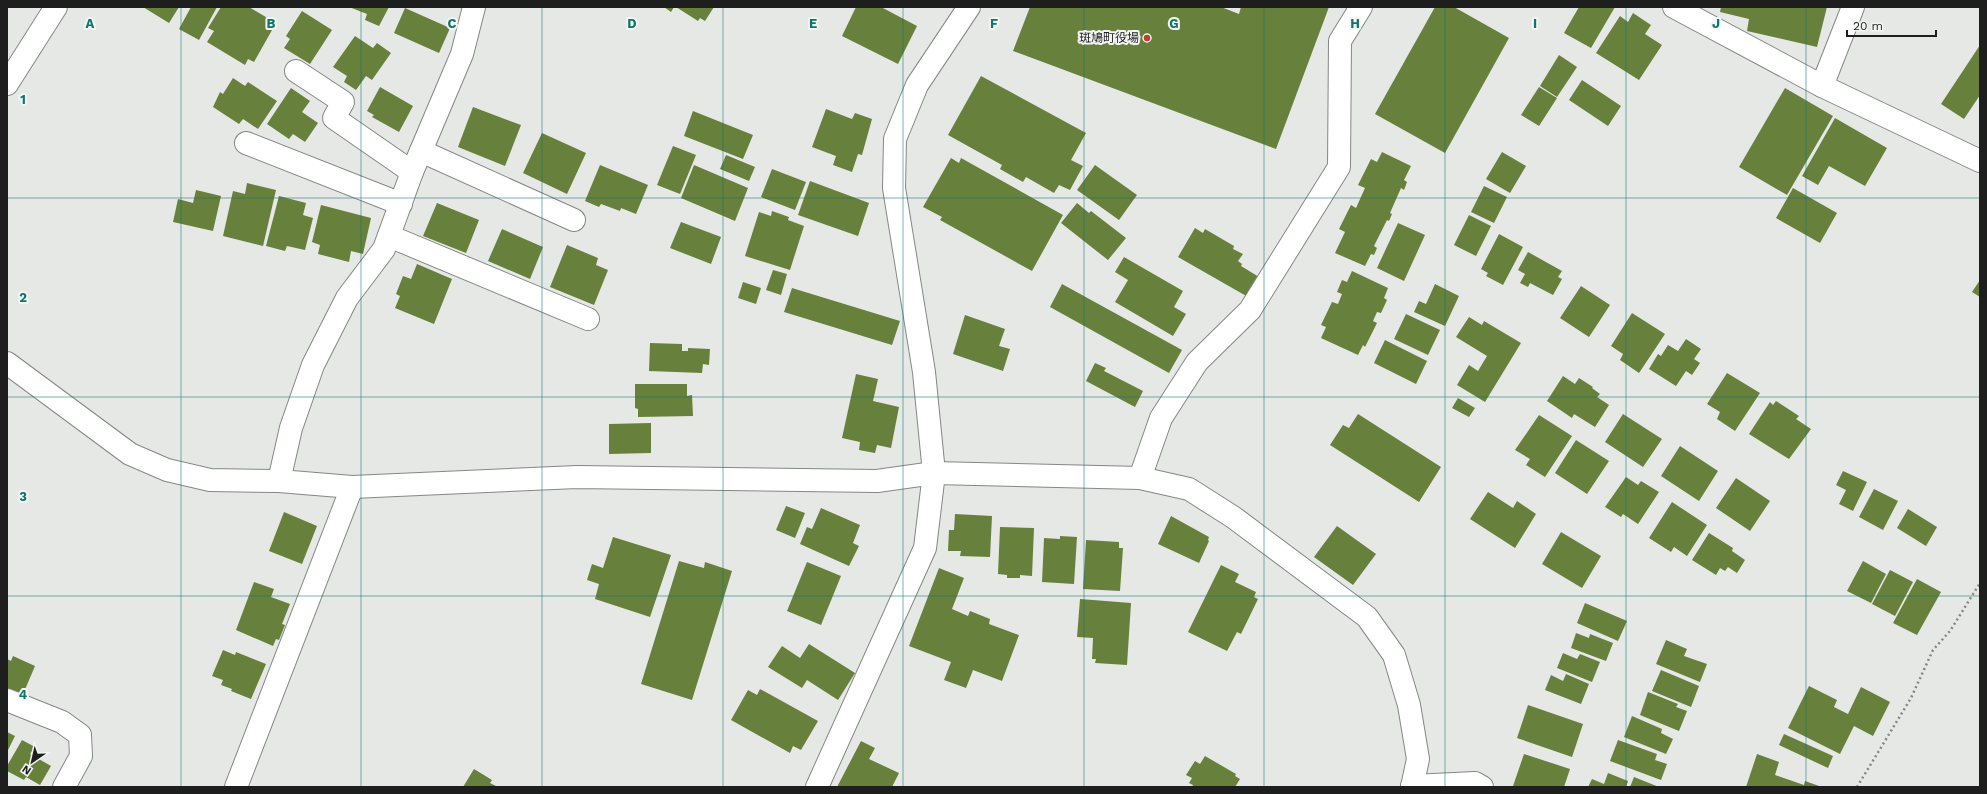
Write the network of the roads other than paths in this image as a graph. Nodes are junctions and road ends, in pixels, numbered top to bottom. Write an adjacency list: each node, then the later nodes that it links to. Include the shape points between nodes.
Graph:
1 (56, 7): 8 (street)
2 (474, 7): 11 (street, via 462,54)
3 (969, 7): 19 (street, via 917,85 895,138 894,188 924,372)
4 (1361, 7): 20 (street, via 1340,41 1339,167 1250,310 1198,362 1161,418)
5 (1674, 7): 9 (street)
6 (1854, 7): 9 (street)
7 (296, 71): 13 (street, via 343,102 334,118)
8 (7, 84)
9 (1822, 86): 12 (street)
10 (246, 143): 14 (street)
11 (421, 152): 13 (street); 15 (street)
12 (1980, 161)
13 (412, 172): 14 (street)
14 (401, 204): 16 (street)
15 (574, 220)
16 (388, 236): 17 (street); 21 (street, via 384,249 347,298 313,366 291,428)
17 (588, 319)
18 (7, 363): 21 (street, via 130,454 167,470 210,480)
19 (934, 473): 20 (street); 22 (street, via 877,481 577,477); 27 (street, via 925,548)
20 (1140, 478): 24 (street, via 1189,489 1232,517 1367,617 1394,656 1409,705 1418,759)
21 (279, 481): 22 (street)
22 (352, 487): 26 (street)
23 (7, 700): 25 (street, via 62,722 80,735 81,756)
24 (1412, 786): 28 (street, via 1475,783)
25 (64, 787)
26 (236, 787)
27 (816, 787)
28 (1482, 787)

